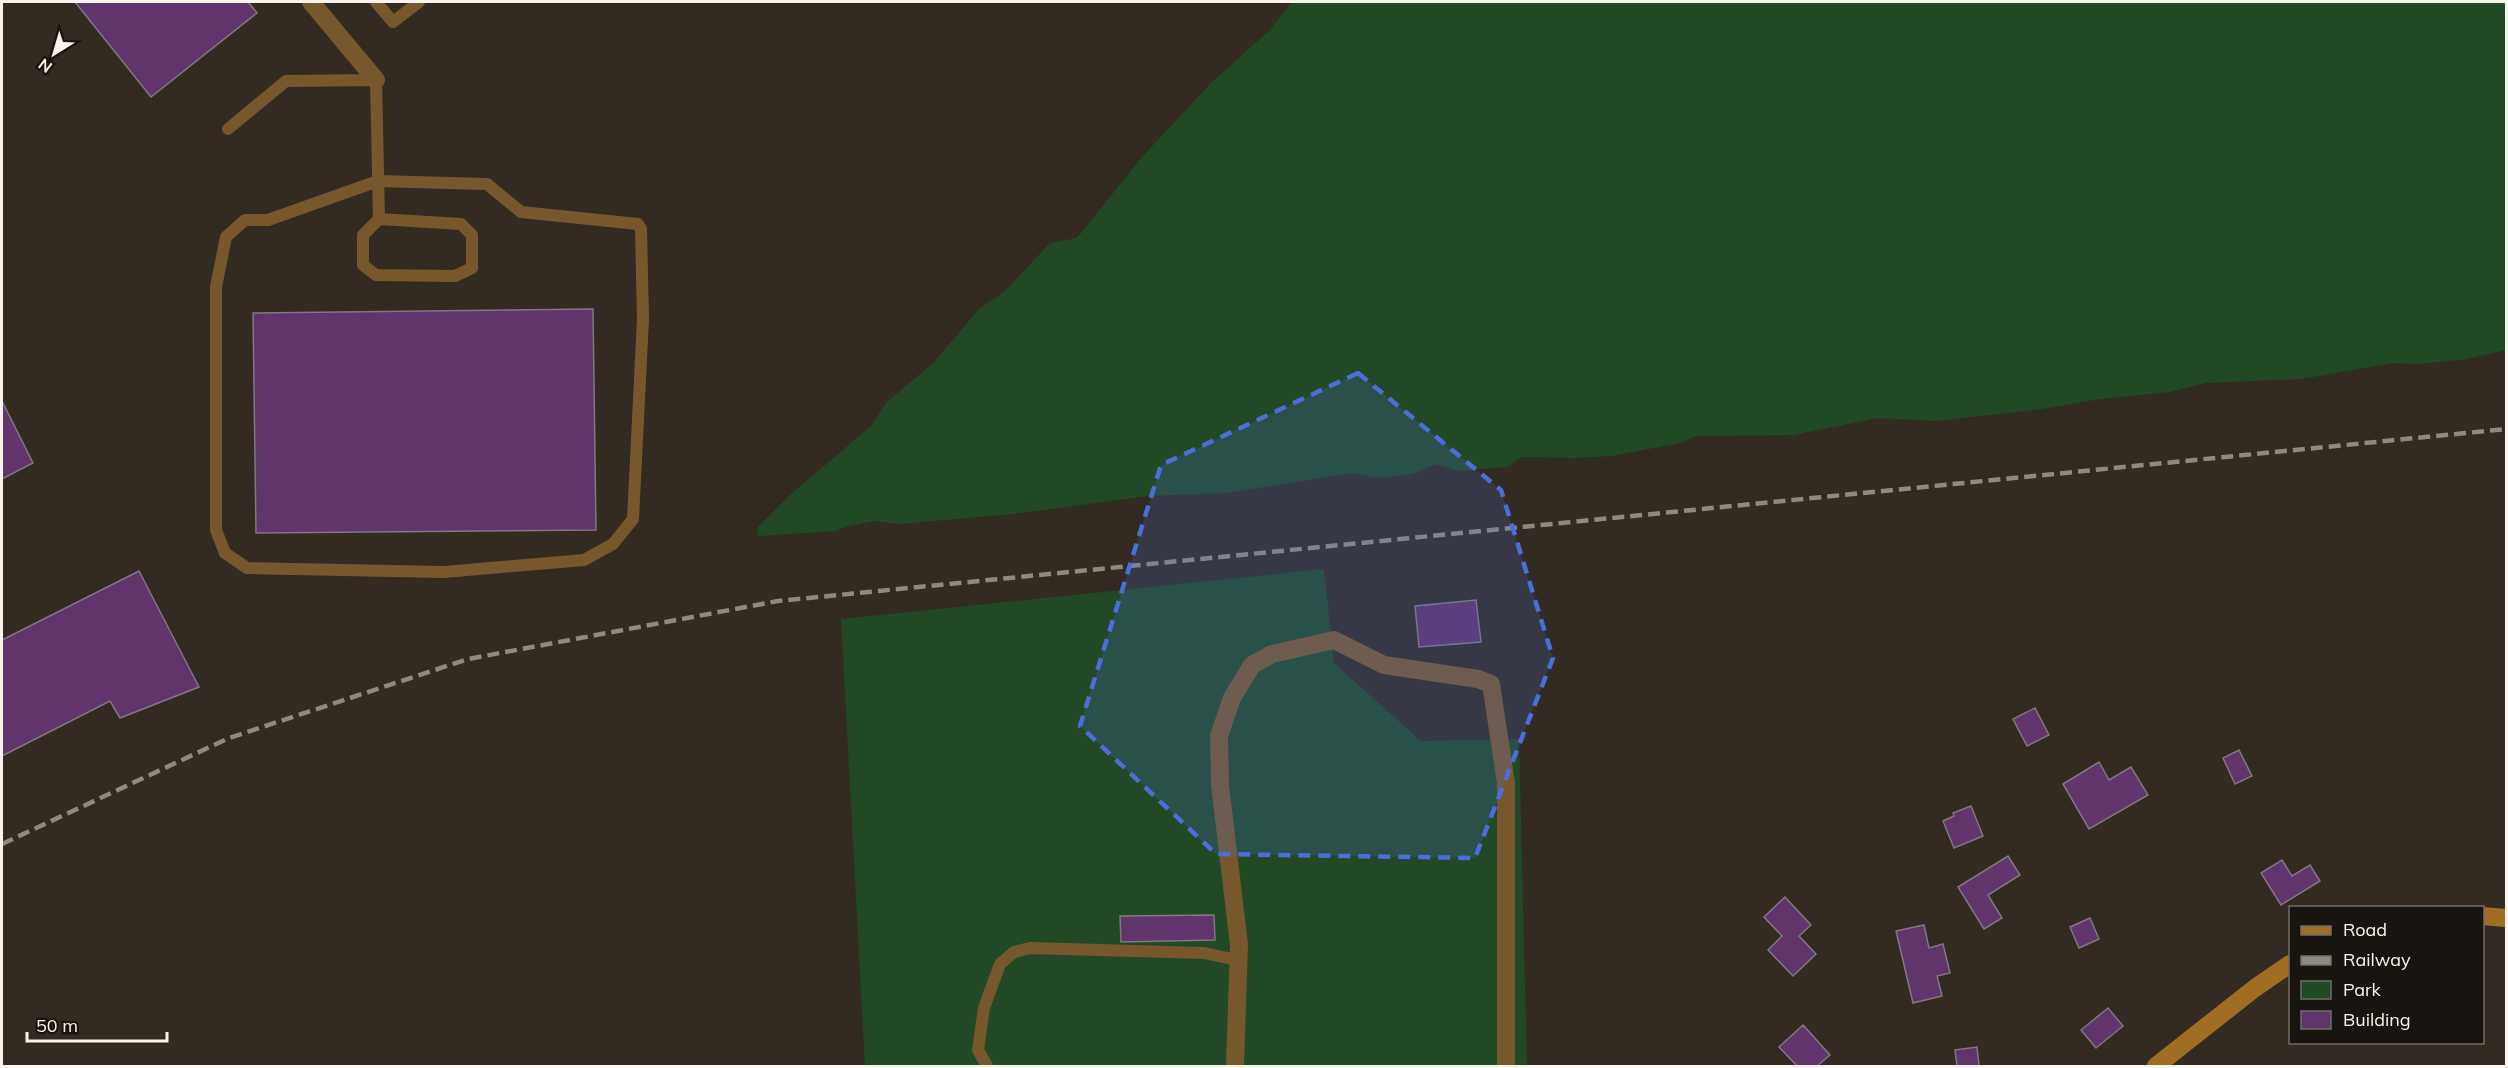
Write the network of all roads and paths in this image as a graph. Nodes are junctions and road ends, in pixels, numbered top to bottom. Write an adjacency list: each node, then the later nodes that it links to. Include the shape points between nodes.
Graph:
1 (311, 2): 4 (street)
2 (376, 2): 3 (lane, via 393,22)
3 (419, 2)
4 (376, 80): 5 (lane, via 286,81); 6 (lane)
5 (228, 129)
6 (378, 181): 6 (lane, via 268,220 245,220 226,237 216,287 216,530 225,553 247,568 444,572 584,560 613,544 633,519 643,319 638,224 521,212 487,184); 7 (lane)
7 (379, 219): 7 (lane, via 363,236 363,265 376,275 455,276 472,268 472,235 461,224)
8 (2484, 916): 9 (street)
9 (2506, 918)
10 (1237, 960): 12 (lane, via 1204,953 1030,948 1014,952 1000,964 984,1008 978,1050); 13 (street); 14 (street, via 1239,945 1220,785 1219,736 1232,698 1252,665 1272,654 1334,640 1384,665 1491,684 1506,783)
11 (2289, 965): 15 (street)
12 (987, 1066)
13 (1235, 1066)
14 (1506, 1066)
15 (2156, 1066)

